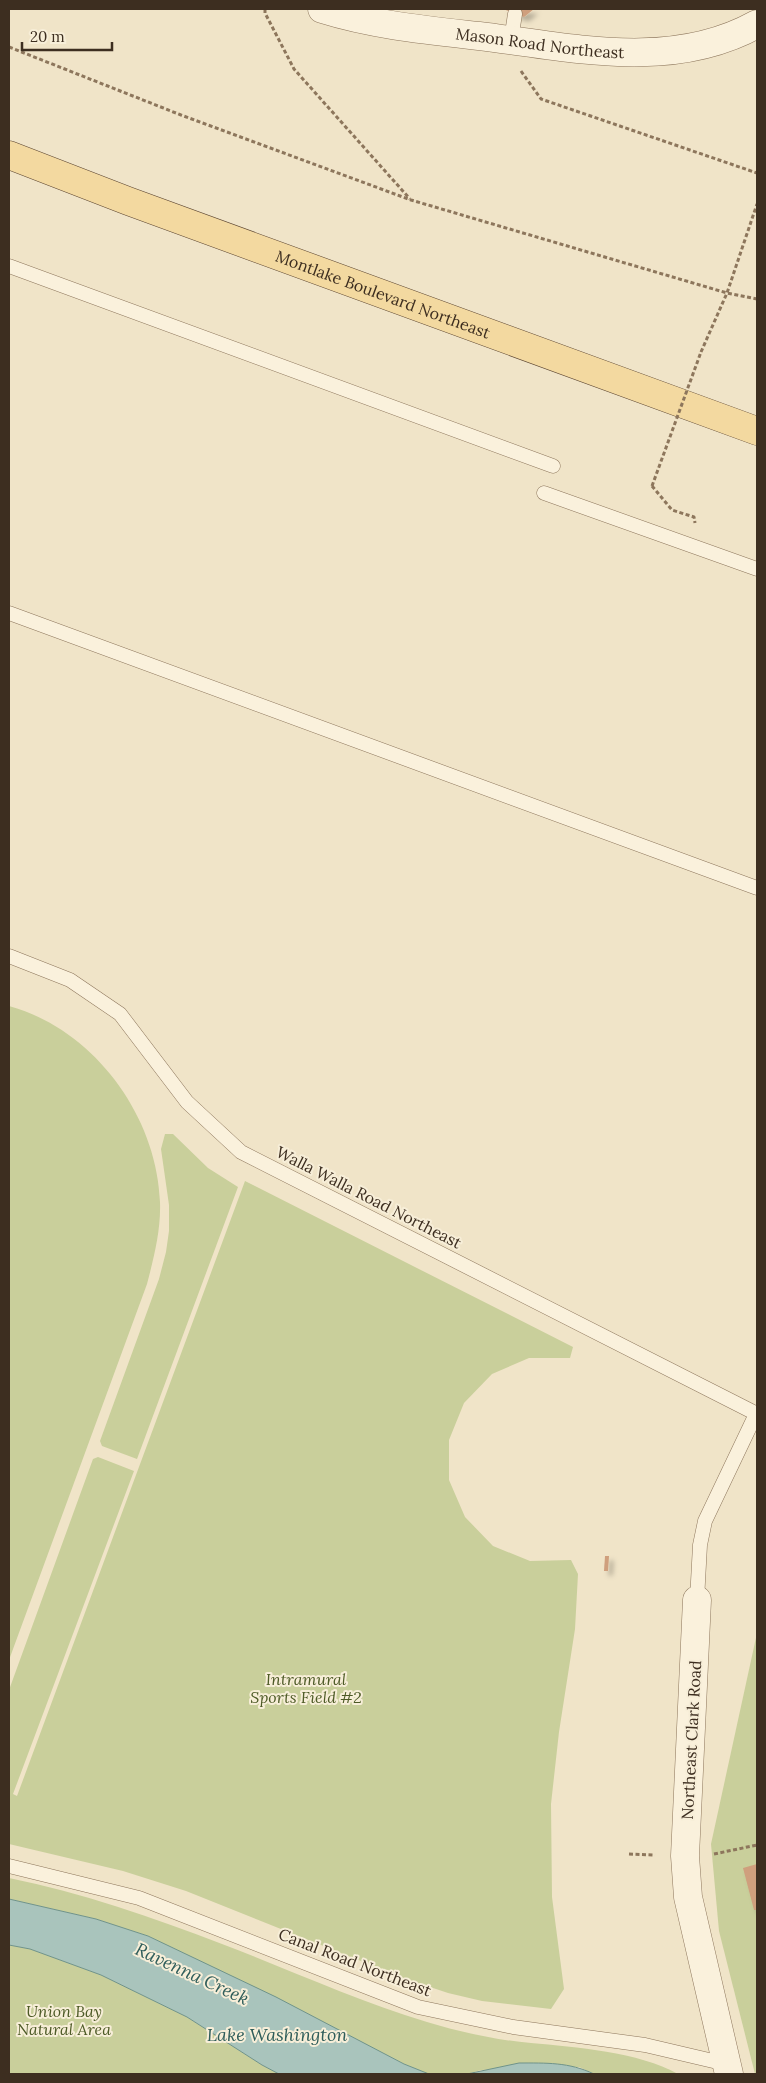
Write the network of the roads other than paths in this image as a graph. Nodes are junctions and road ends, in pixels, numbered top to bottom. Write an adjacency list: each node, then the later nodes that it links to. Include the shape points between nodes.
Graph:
1 (322, 9): 2 (street, Mason Road Northeast, via 387,25 624,53 685,49 714,42)
2 (757, 24)
3 (9, 155): 5 (main road, Montlake Boulevard Northeast)
4 (9, 266): 6 (lane)
5 (757, 431)
6 (553, 466)
7 (544, 493): 8 (lane)
8 (757, 569)
9 (9, 613): 10 (lane)
10 (757, 888)
11 (9, 956): 12 (lane, Walla Walla Road Northeast, via 70,980 120,1014 187,1102 241,1152)
12 (757, 1414): 13 (lane, Northeast Clark Road, via 706,1521 700,1545)
13 (697, 1600): 15 (street, Northeast Clark Road, via 686,1856 688,1897)
14 (9, 1866): 15 (lane, Canal Road Northeast, via 140,1898 418,2007 513,2027 645,2045)
15 (727, 2069)

